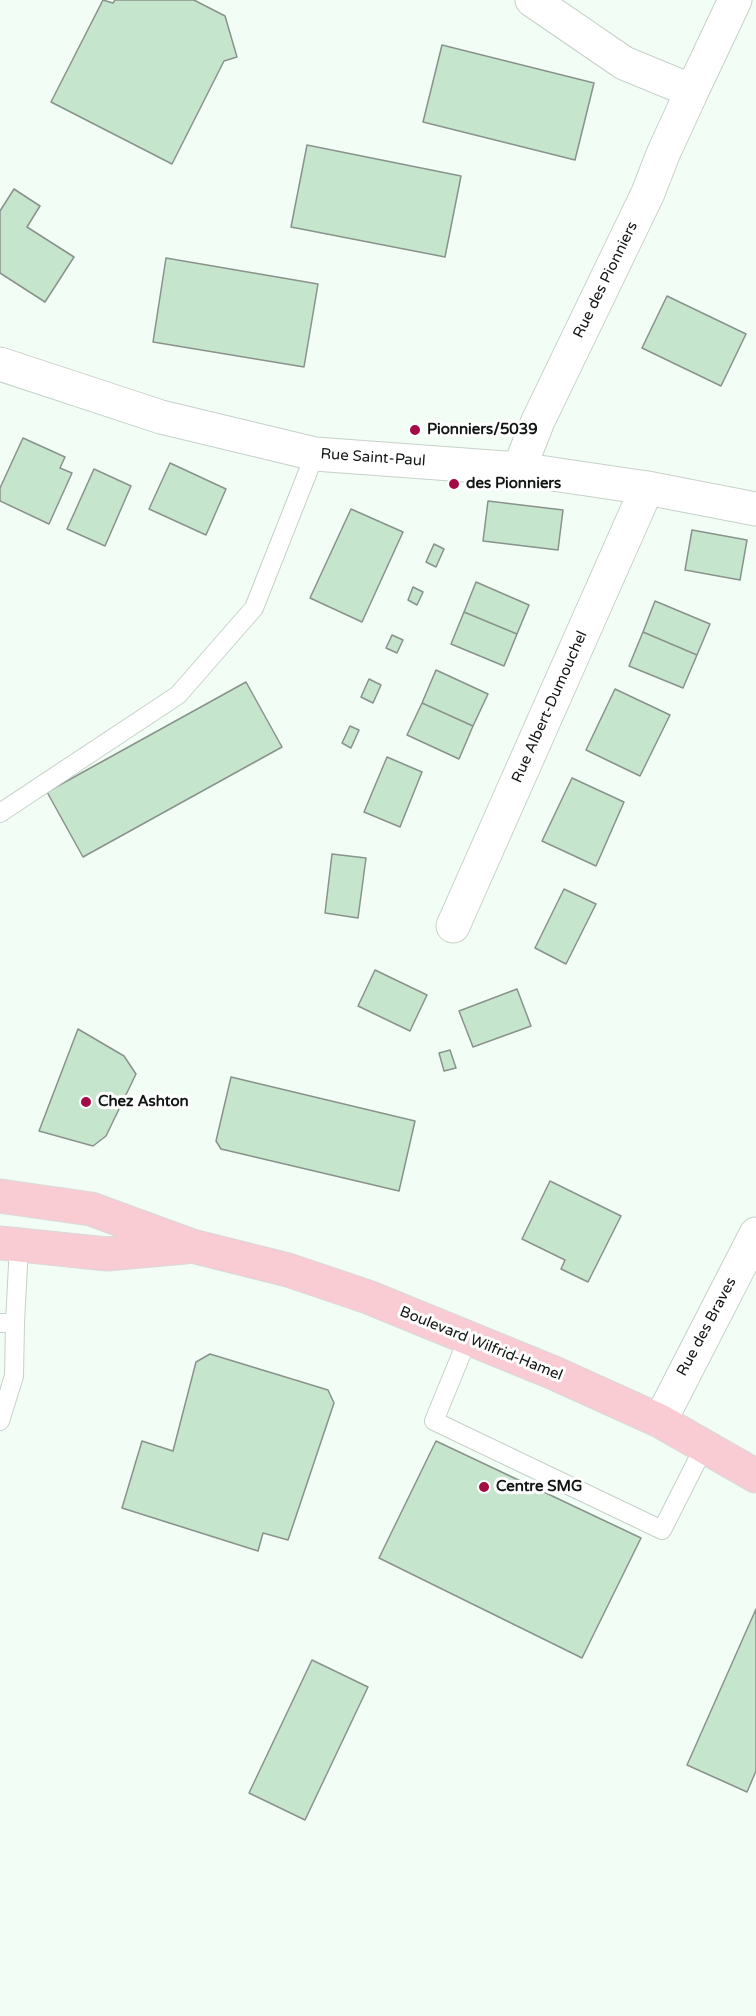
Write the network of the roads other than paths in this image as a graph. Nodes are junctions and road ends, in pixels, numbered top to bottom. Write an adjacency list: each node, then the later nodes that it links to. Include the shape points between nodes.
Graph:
1 (532, 0): 3 (street, via 624,63)
2 (735, 0): 3 (street, Rue des Pionniers)
3 (693, 91): 6 (street, Rue des Pionniers)
4 (0, 364): 5 (street, Rue Saint-Paul, via 162,417)
5 (315, 454): 6 (street, Rue Saint-Paul); 9 (lane, via 247,617 178,695)
6 (519, 469): 7 (street, Rue Saint-Paul)
7 (647, 488): 8 (street, Rue Saint-Paul); 10 (street, Rue Albert-Dumouchel)
8 (756, 509)
9 (0, 813)
10 (453, 926)
11 (0, 1196): 14 (main road, Boulevard Wilfrid-Hamel, via 91,1209)
12 (756, 1234): 18 (street, Rue des Braves)
13 (9, 1244): 14 (main road, Boulevard Wilfrid-Hamel, via 107,1254); 15 (lane)
14 (192, 1246): 16 (main road, Boulevard Wilfrid-Hamel, via 288,1270 368,1297)
15 (7, 1323): 17 (lane, via 14,1376)
16 (468, 1338): 18 (main road, Boulevard Wilfrid-Hamel); 19 (lane, via 434,1421 662,1530)
17 (0, 1421)
18 (660, 1421): 19 (main road, Boulevard Wilfrid-Hamel)
19 (705, 1445): 20 (main road, Boulevard Wilfrid-Hamel)
20 (756, 1476)

